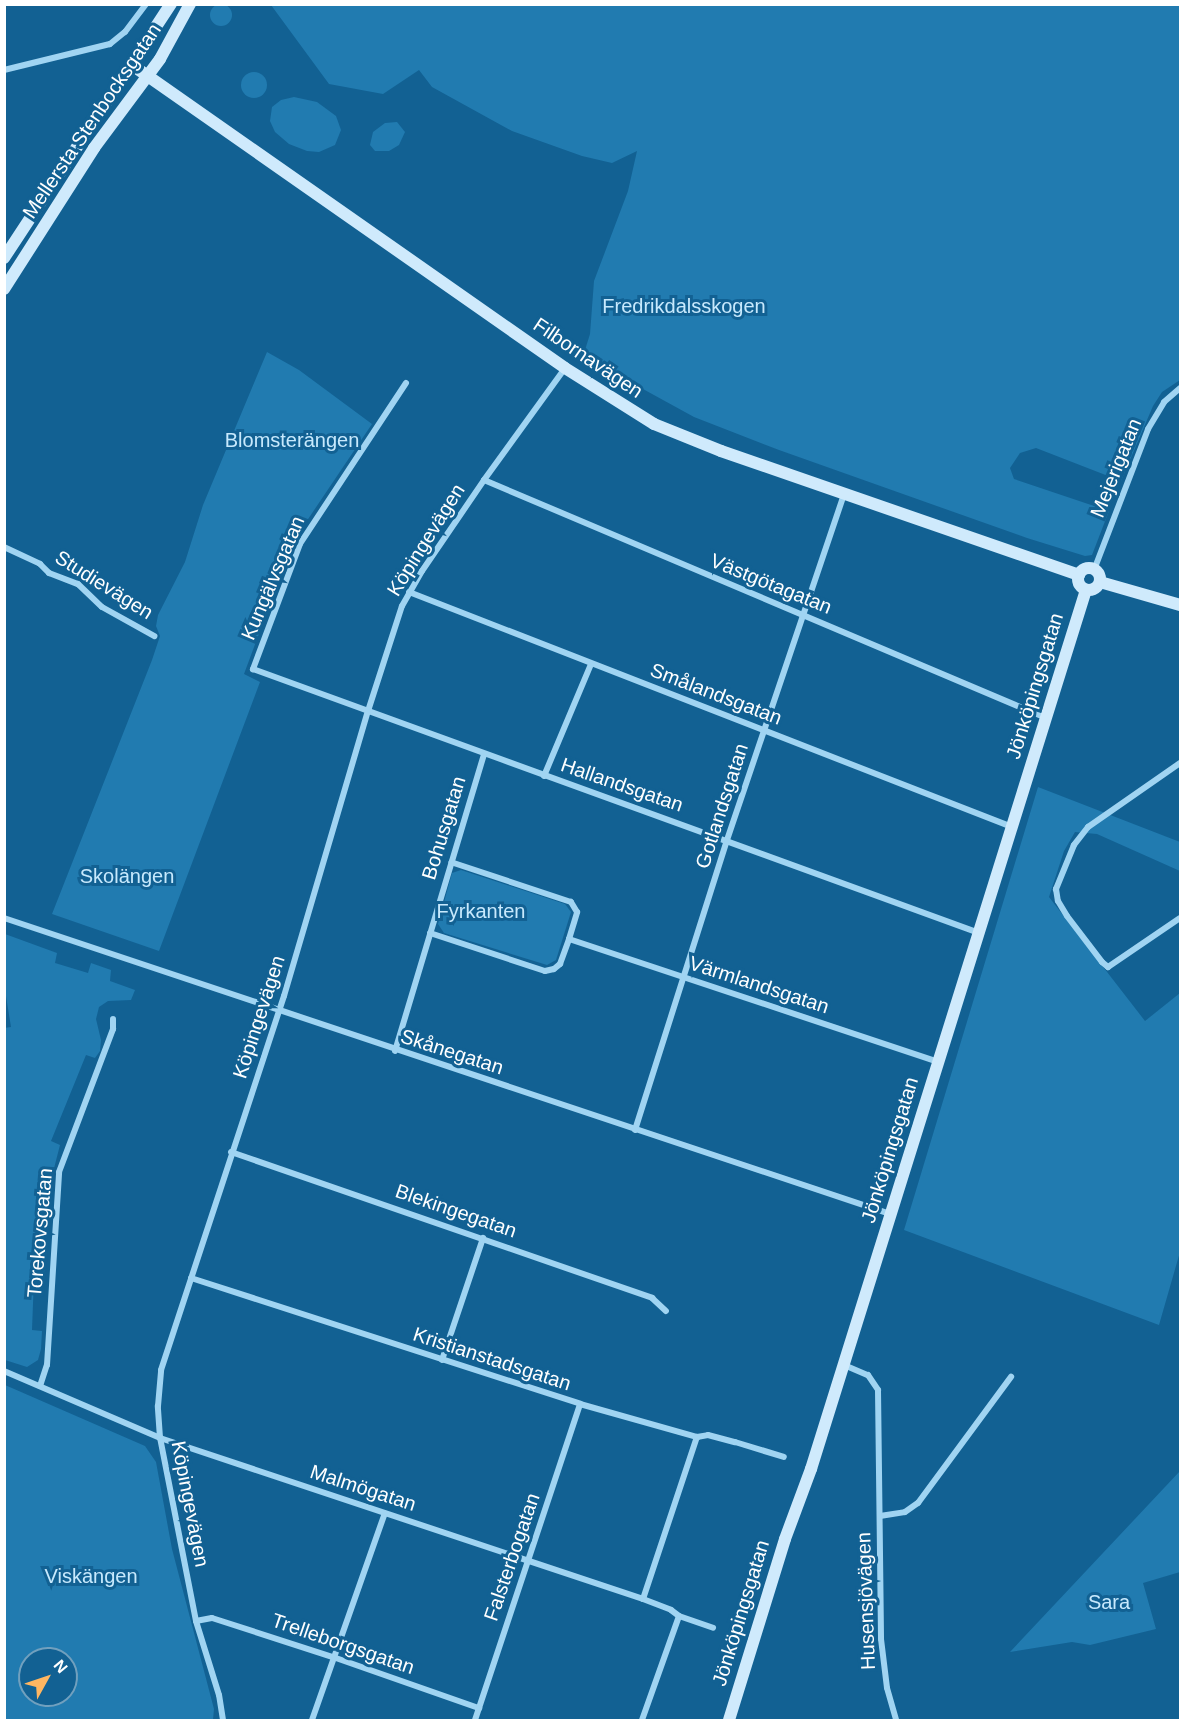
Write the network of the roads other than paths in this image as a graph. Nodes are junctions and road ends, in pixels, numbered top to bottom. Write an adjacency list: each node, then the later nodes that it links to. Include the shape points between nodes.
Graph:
1 (146, 4): 5 (street, via 125,32 110,44)
2 (171, 4): 4 (street, Mellersta Stenbocksgatan)
3 (190, 4): 6 (street, Mellersta Stenbocksgatan)
4 (132, 65): 6 (street, Filbornavägen); 7 (street, Mellersta Stenbocksgatan)
5 (4, 70)
6 (148, 76): 8 (street, Mellersta Stenbocksgatan, via 94,148); 9 (street, Filbornavägen)
7 (4, 258)
8 (4, 289)
9 (565, 368): 12 (street, Köpingevägen); 13 (street, Filbornavägen, via 654,424)
10 (406, 383): 24 (street, Kungälvsgatan, via 300,544)
11 (1180, 388): 15 (street, Mejerigatan, via 1164,402 1148,429)
12 (484, 480): 19 (street, Köpingevägen); 21 (street, Västgötagatan)
13 (844, 494): 16 (street, Filbornavägen); 21 (street, Gotlandsgatan)
14 (4, 547): 22 (street, Studievägen, via 40,564 49,573 78,584 102,607)
15 (1094, 570): 16 (street, via 1085,569); 17 (street)
16 (1079, 575): 18 (street, via 1079,584)
17 (1100, 582): 18 (street, via 1095,589); 20 (street)
18 (1086, 590): 26 (street, Jönköpingsgatan)
19 (409, 591): 23 (street, Smålandsgatan); 25 (street, Köpingevägen)
20 (1180, 605)
21 (803, 614): 26 (street, Västgötagatan); 27 (street, Gotlandsgatan)
22 (154, 636)
23 (591, 664): 27 (street, Smålandsgatan); 30 (street)
24 (253, 669): 25 (street, Hallandsgatan)
25 (368, 711): 28 (street, Hallandsgatan); 40 (street, Köpingevägen)
26 (1046, 718): 31 (street, Jönköpingsgatan)
27 (764, 729): 31 (street, Smålandsgatan); 32 (street, Gotlandsgatan)
28 (484, 754): 30 (street, Hallandsgatan); 33 (street, Bohusgatan)
29 (1180, 763): 35 (street, via 1088,827 1070,852 1056,889 1067,916 1108,967)
30 (544, 776): 32 (street, Hallandsgatan)
31 (1012, 827): 37 (street, Jönköpingsgatan)
32 (728, 840): 37 (street, Hallandsgatan); 39 (street, Gotlandsgatan)
33 (451, 862): 36 (street, Bohusgatan); 38 (street, via 571,902 577,912)
34 (4, 918): 40 (street, Skånegatan)
35 (1180, 918)
36 (430, 933): 38 (street, via 545,971 560,964); 42 (street, Bohusgatan)
37 (979, 933): 43 (street, Jönköpingsgatan)
38 (569, 939): 39 (street, Värmlandsgatan)
39 (683, 977): 43 (street, Värmlandsgatan); 44 (street, Gotlandsgatan)
40 (279, 1011): 42 (street, Skånegatan); 45 (street, Köpingevägen)
41 (113, 1019): 54 (street, Torekovsgatan, via 113,1029 59,1172 46,1365)
42 (395, 1051): 44 (street, Skånegatan)
43 (938, 1062): 46 (street, Jönköpingsgatan)
44 (635, 1130): 46 (street, Skånegatan)
45 (231, 1152): 47 (street, Blekingegatan); 48 (street, Köpingevägen)
46 (891, 1214): 51 (street, Jönköpingsgatan)
47 (483, 1238): 49 (street, Blekingegatan, via 652,1298); 50 (street)
48 (191, 1278): 50 (street, Kristianstadsgatan); 57 (street, Köpingevägen, via 161,1370)
49 (666, 1311)
50 (442, 1360): 55 (street, Kristianstadsgatan)
51 (844, 1364): 60 (street, Husensjövägen, via 868,1375 878,1390); 72 (street, Jönköpingsgatan, via 784,1539)
52 (4, 1371): 54 (street, Malmögatan)
53 (1011, 1377): 60 (street, Husensjövägen, via 918,1503 905,1512)
54 (40, 1386): 57 (street, Malmögatan)
55 (580, 1404): 56 (street, Kristianstadsgatan); 61 (street, Falsterbogatan)
56 (697, 1437): 58 (street, Kristianstadsgatan, via 708,1435); 62 (street)
57 (160, 1438): 59 (street, Malmögatan); 64 (street, Köpingevägen)
58 (784, 1457)
59 (385, 1513): 61 (street, Malmögatan); 66 (street)
60 (880, 1516): 73 (street, Husensjövägen, via 883,1662)
61 (528, 1562): 62 (street, Malmögatan); 67 (street, Falsterbogatan)
62 (643, 1599): 63 (street, Malmögatan)
63 (679, 1616): 65 (street, Malmögatan); 71 (street)
64 (196, 1621): 66 (street, Trelleborgsgatan, via 212,1618); 68 (street, Köpingevägen)
65 (713, 1628)
66 (333, 1657): 67 (street, Trelleborgsgatan); 69 (street)
67 (479, 1708): 70 (street, Falsterbogatan)
68 (223, 1720)
69 (312, 1720)
70 (475, 1720)
71 (642, 1720)
72 (729, 1720)
73 (896, 1720)

